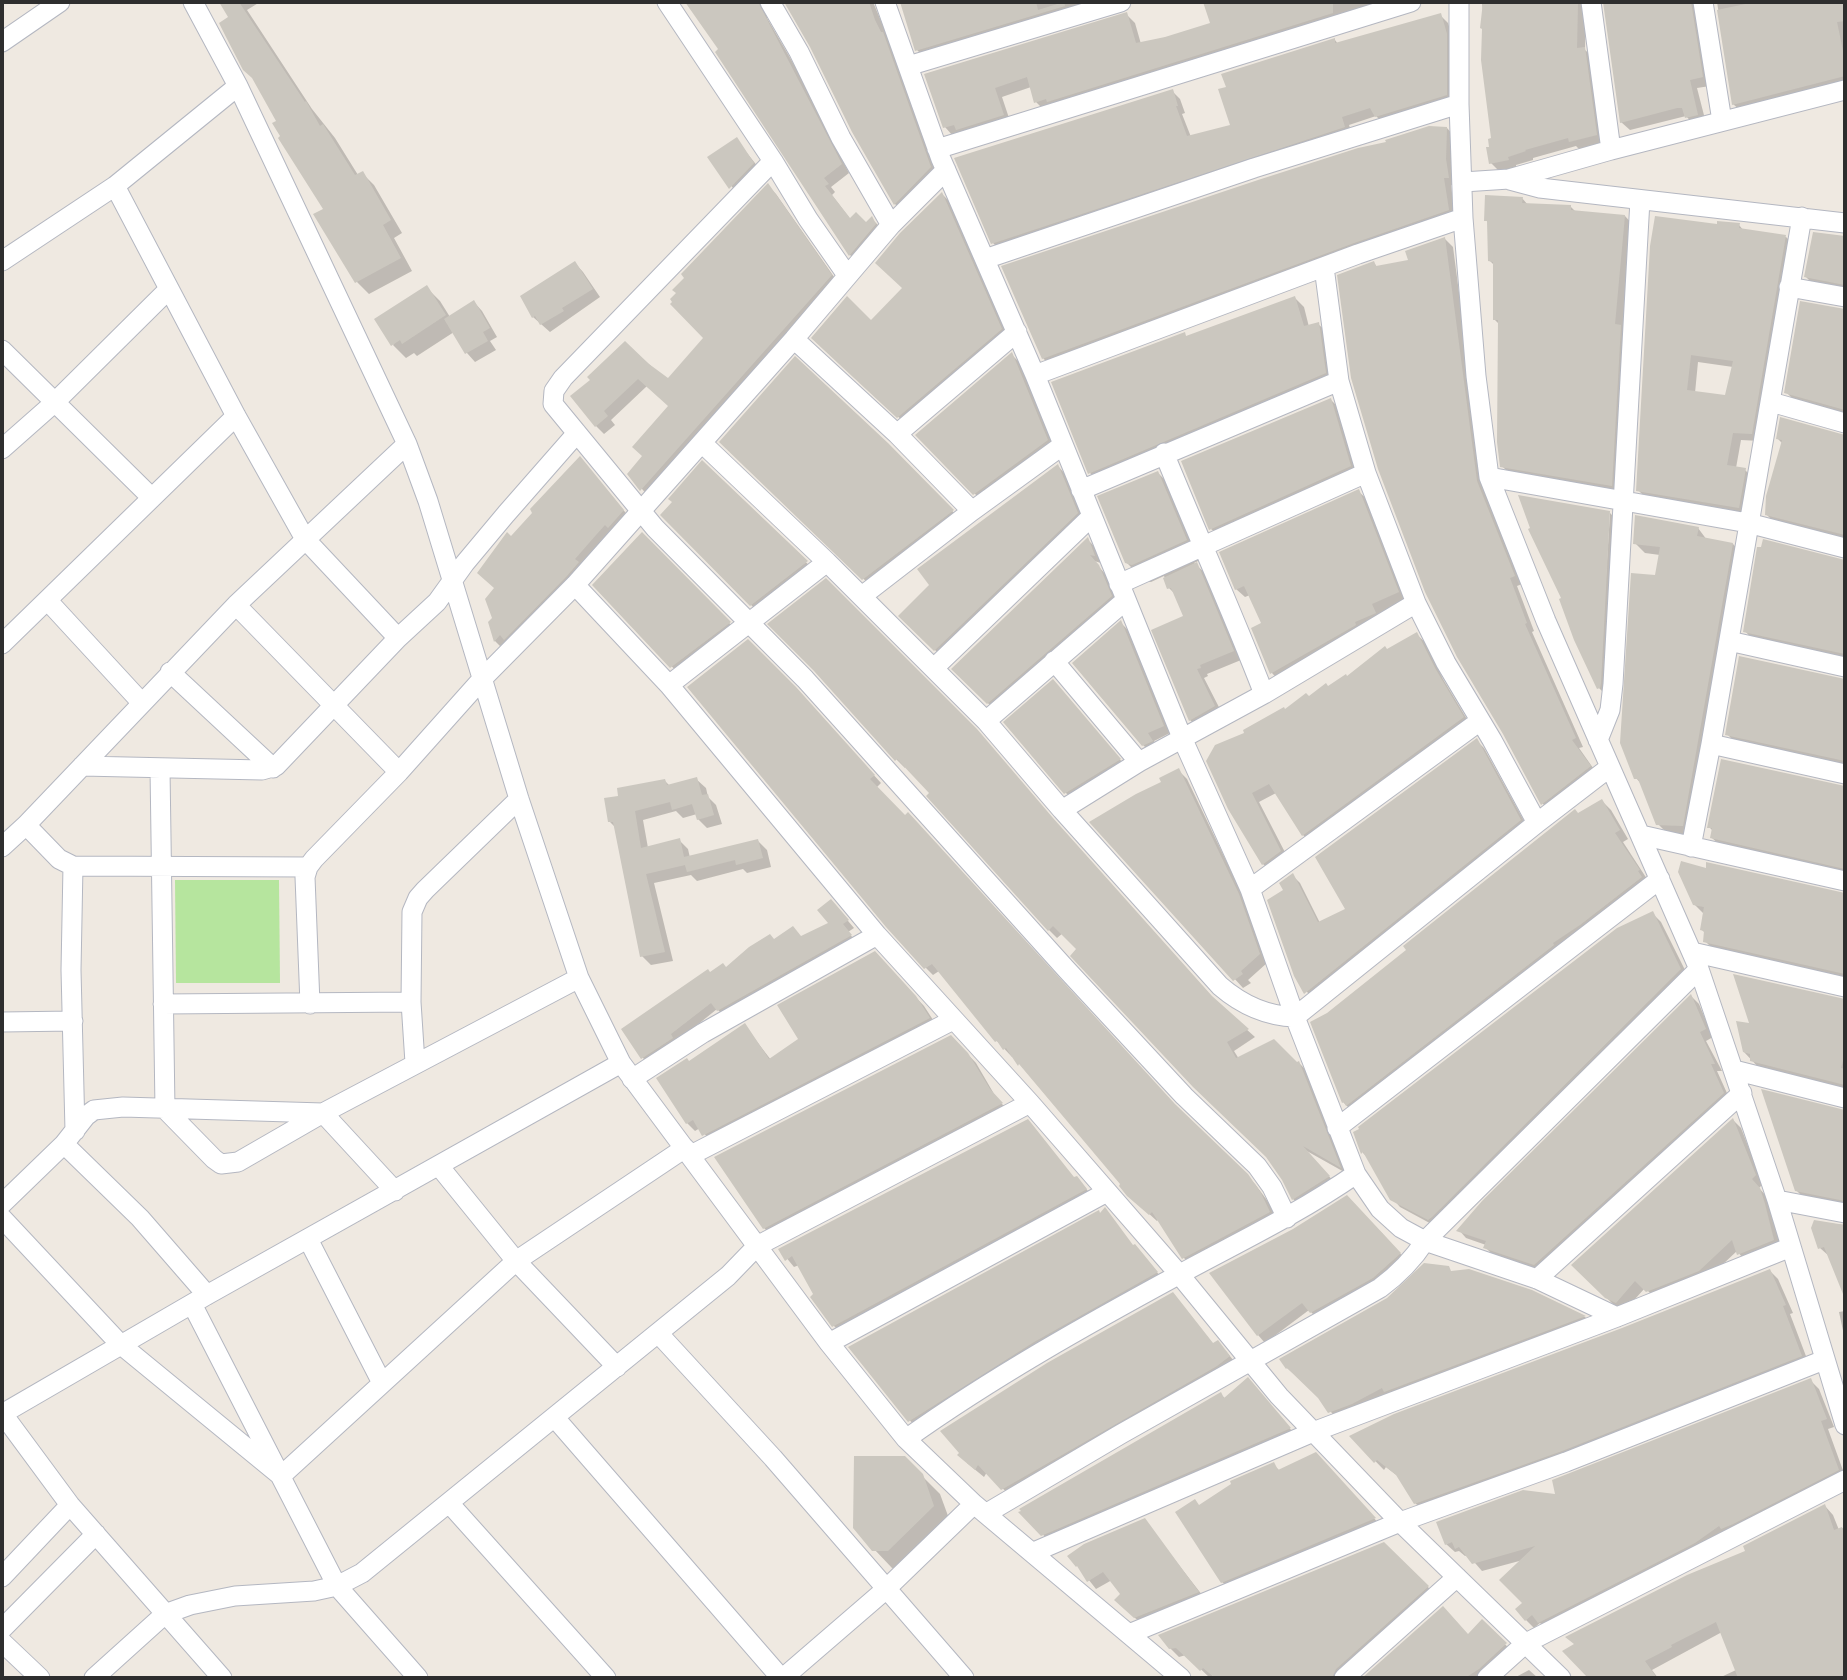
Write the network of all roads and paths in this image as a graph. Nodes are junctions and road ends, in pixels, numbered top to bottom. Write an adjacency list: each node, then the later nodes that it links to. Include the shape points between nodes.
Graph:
1 (60, 2): 11 (street)
2 (193, 2): 13 (street)
3 (667, 2): 19 (street)
4 (770, 2): 28 (street)
5 (885, 2): 12 (street)
6 (1121, 2): 12 (street)
7 (1411, 2): 17 (street)
8 (1459, 2): 15 (street)
9 (1591, 2): 18 (street)
10 (1704, 2): 16 (street)
11 (2, 42)
12 (908, 66): 17 (street)
13 (238, 86): 23 (street); 48 (street)
14 (1845, 90): 16 (street)
15 (1459, 104): 22 (street); 29 (street)
16 (1722, 121): 18 (street)
17 (937, 149): 20 (street)
18 (1611, 150): 21 (street)
19 (773, 161): 32 (street); 45 (street, via 558,384 553,404)
20 (946, 170): 28 (street); 29 (street)
21 (1509, 179): 22 (street); 24 (street, via 1540,188)
22 (1463, 182): 26 (street)
23 (115, 186): 30 (street); 34 (street)
24 (1640, 200): 25 (street); 56 (street)
25 (1802, 217): 27 (street); 33 (street)
26 (1463, 218): 31 (street); 53 (street)
27 (1845, 223)
28 (891, 225): 32 (street)
29 (985, 259): 36 (street)
30 (2, 261)
31 (1324, 267): 39 (street); 40 (street)
32 (847, 275): 37 (street)
33 (1789, 287): 35 (street); 41 (street)
34 (169, 289): 42 (street); 43 (street)
35 (1845, 297)
36 (1017, 332): 39 (street); 46 (street)
37 (794, 339): 46 (street); 47 (street)
38 (2, 350): 42 (street)
39 (1035, 375): 49 (street)
40 (1339, 381): 51 (street); 52 (street)
41 (1772, 402): 44 (street); 60 (street)
42 (54, 403): 50 (street); 55 (street)
43 (236, 416): 55 (street); 61 (street)
44 (1845, 423)
45 (577, 433): 57 (street); 65 (street)
46 (897, 434): 58 (street)
47 (702, 443): 57 (street); 64 (street)
48 (407, 444): 61 (street); 65 (street)
49 (1063, 445): 54 (street); 58 (street)
50 (2, 449)
51 (1164, 453): 54 (street); 62 (street)
52 (1366, 473): 62 (street); 70 (street)
53 (1489, 477): 56 (street); 88 (street)
54 (1081, 489): 59 (street)
55 (151, 497): 69 (street)
56 (1622, 500): 60 (street); 88 (street, via 1613,684 1610,710)
57 (642, 509): 66 (street); 72 (street)
58 (972, 511): 68 (street)
59 (1091, 517): 67 (street); 78 (street)
60 (1748, 523): 63 (street); 74 (street)
61 (305, 539): 71 (street); 73 (street)
62 (1203, 548): 67 (street); 82 (street)
63 (1845, 548)
64 (827, 562): 68 (street); 72 (street)
65 (453, 582): 73 (street); 80 (street)
66 (575, 585): 80 (street); 81 (street)
67 (1122, 592): 76 (street); 87 (street)
68 (862, 596): 78 (street)
69 (48, 601): 75 (street); 83 (street)
70 (1416, 603): 82 (street); 86 (street)
71 (236, 604): 79 (street); 84 (street)
72 (750, 624): 81 (street); 140 (street, via 1175,1086 1257,1166)
73 (398, 638): 84 (street)
74 (1729, 641): 77 (street); 89 (street)
75 (2, 644)
76 (1054, 661): 85 (street); 90 (street)
77 (1845, 667)
78 (934, 668): 85 (street)
79 (170, 671): 83 (street); 93 (street)
80 (482, 679): 95 (street); 97 (street)
81 (669, 685): 110 (street)
82 (1265, 694): 87 (street)
83 (141, 702): 91 (street)
84 (334, 705): 93 (street); 95 (street)
85 (986, 721): 98 (street)
86 (1480, 721): 99 (street); 109 (street)
87 (1183, 740): 90 (street); 109 (street)
88 (1598, 740): 92 (street)
89 (1712, 744): 96 (street); 103 (street)
90 (1139, 762): 98 (street)
91 (82, 766): 94 (street); 100 (street)
92 (1610, 767): 99 (street); 101 (street)
93 (273, 768): 94 (street)
94 (160, 769): 105 (street)
95 (399, 772): 106 (street)
96 (1845, 774)
97 (519, 799): 112 (street); 114 (street, via 414,904)
98 (1062, 810): 117 (street, via 1234,999 1265,1013)
99 (1537, 823): 117 (street)
100 (26, 825): 102 (street); 104 (street, via 59,859)
101 (1641, 835): 103 (street); 107 (street)
102 (2, 847)
103 (1691, 847): 108 (street)
104 (73, 866): 105 (street); 119 (street)
105 (161, 867): 106 (street); 115 (street)
106 (308, 867): 116 (street)
107 (1660, 879): 111 (street); 129 (street)
108 (1845, 881)
109 (1250, 889): 117 (street)
110 (877, 935): 118 (street); 123 (street)
111 (1695, 960): 113 (street); 122 (street); 142 (street)
112 (579, 978): 121 (street); 123 (street)
113 (1845, 987)
114 (411, 1002): 116 (street); 121 (street)
115 (163, 1004): 116 (street); 127 (street)
116 (310, 1004)
117 (1295, 1017): 129 (street)
118 (953, 1020): 126 (street); 131 (street)
119 (73, 1021): 120 (street); 130 (street)
120 (2, 1022)
121 (415, 1063): 128 (street)
122 (1734, 1070): 124 (street); 125 (street)
123 (627, 1071): 131 (street); 132 (street)
124 (1742, 1093): 136 (street); 147 (street)
125 (1845, 1098)
126 (1030, 1103): 135 (street); 143 (street)
127 (165, 1108): 128 (street); 128 (street, via 221,1164 238,1162); 130 (street, via 94,1110)
128 (323, 1112): 134 (street)
129 (1338, 1128): 133 (street)
130 (70, 1137): 137 (street); 148 (street, via 140,1218)
131 (688, 1151): 143 (street); 145 (street)
132 (439, 1166): 134 (street); 145 (street)
133 (1356, 1174): 140 (street); 142 (street, via 1380,1209)
134 (394, 1191): 141 (street)
135 (1107, 1192): 146 (street); 151 (street)
136 (1777, 1200): 138 (street); 144 (street)
137 (2, 1204)
138 (1845, 1213)
139 (2, 1218): 152 (street)
140 (1287, 1218): 146 (street)
141 (308, 1239): 148 (street); 156 (street)
142 (1425, 1241): 147 (street); 154 (street, via 1399,1274 1380,1288)
143 (757, 1246): 150 (street); 151 (street)
144 (1791, 1247): 149 (street); 153 (street)
145 (516, 1261): 155 (street); 156 (street)
146 (1179, 1274): 154 (street); 162 (street, via 982,1386)
147 (1537, 1279): 149 (street)
148 (200, 1299): 152 (street); 163 (street)
149 (1617, 1317): 161 (street)
150 (658, 1333): 155 (street); 174 (street)
151 (828, 1343): 162 (street)
152 (120, 1344): 158 (street); 163 (street)
153 (1824, 1360): 157 (street); 168 (street, via 1566,1462)
154 (1249, 1362): 161 (street); 167 (street)
155 (617, 1367): 159 (street)
156 (382, 1383): 163 (street)
157 (1839, 1385): 160 (street)
158 (2, 1414): 166 (street)
159 (555, 1419): 165 (street); 185 (street)
160 (1845, 1425)
161 (1313, 1432): 168 (street); 170 (street)
162 (906, 1439): 167 (street)
163 (281, 1476): 173 (street)
164 (1845, 1480): 179 (street)
165 (449, 1503): 173 (street, via 362,1573); 184 (street)
166 (70, 1505): 169 (street); 171 (street)
167 (980, 1508): 170 (street); 174 (street)
168 (1399, 1521): 172 (street); 177 (street)
169 (96, 1534): 175 (street); 176 (street)
170 (1034, 1552): 177 (street)
171 (2, 1577)
172 (1457, 1577): 179 (street); 188 (street)
173 (337, 1586): 175 (street, via 235,1596); 183 (street)
174 (885, 1590): 185 (street); 186 (street)
175 (164, 1614): 181 (street); 182 (street)
176 (2, 1629)
177 (1129, 1634): 187 (street)
178 (2, 1642): 180 (street)
179 (1526, 1643): 189 (street); 190 (street)
180 (40, 1678)
181 (94, 1678)
182 (222, 1678)
183 (418, 1678)
184 (606, 1678)
185 (782, 1678)
186 (964, 1678)
187 (1181, 1678)
188 (1344, 1678)
189 (1488, 1678)
190 (1561, 1678)

